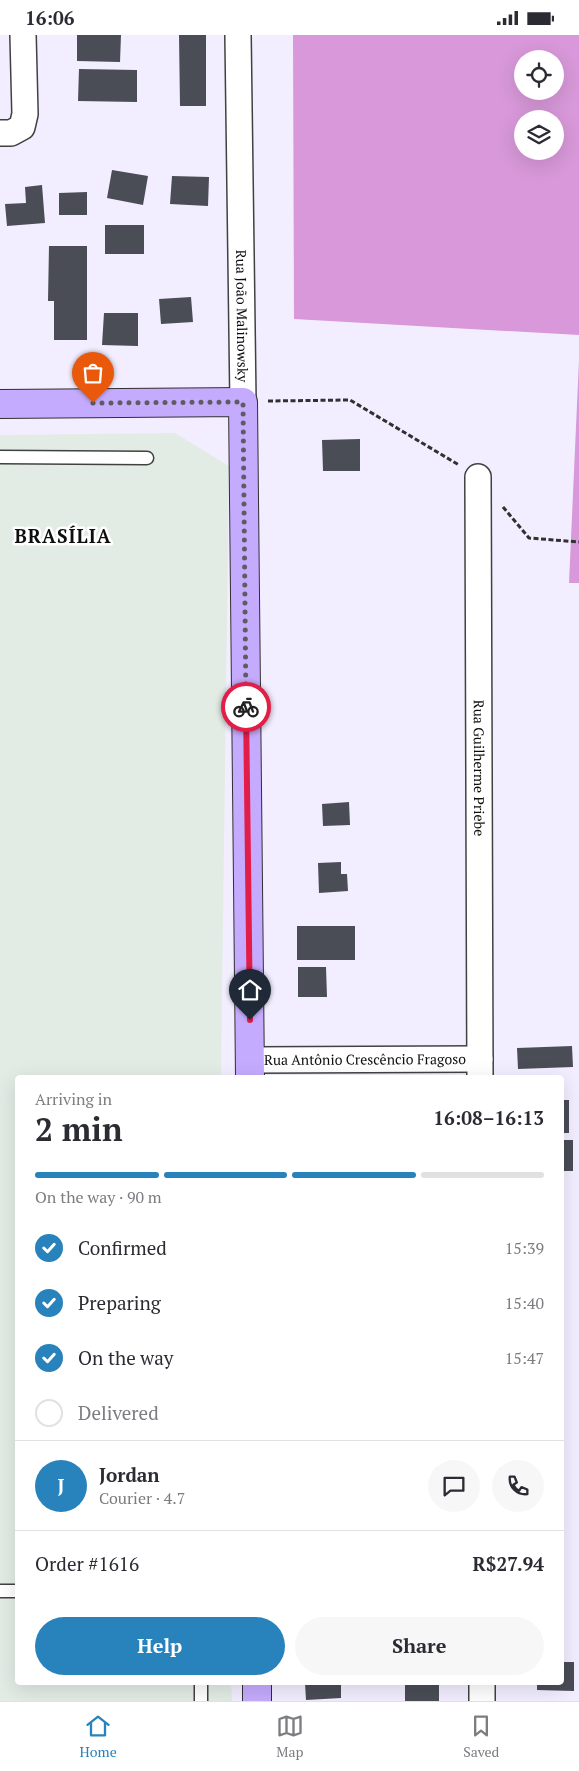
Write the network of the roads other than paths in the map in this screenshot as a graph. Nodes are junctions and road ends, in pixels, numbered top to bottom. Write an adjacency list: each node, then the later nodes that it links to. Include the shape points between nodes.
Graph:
1 (23, 35): 3 (street, via 25,115 22,127 12,133)
2 (238, 35): 4 (street, Rua João Malinowsky)
3 (0, 133)
4 (243, 402): 5 (street); 10 (street, Rua João Malinowsky)
5 (0, 404)
6 (0, 457): 7 (lane)
7 (147, 458)
8 (478, 477): 9 (street, Rua Guilherme Priebe)
9 (480, 1068): 10 (street, Rua Antônio Crescêncio Fragoso)
10 (250, 1069)
11 (0, 1591): 12 (lane)
12 (15, 1591)
13 (201, 1685): 16 (lane)
14 (257, 1685): 17 (street)
15 (482, 1685): 18 (street)
16 (201, 1701)
17 (257, 1701)
18 (482, 1701)

